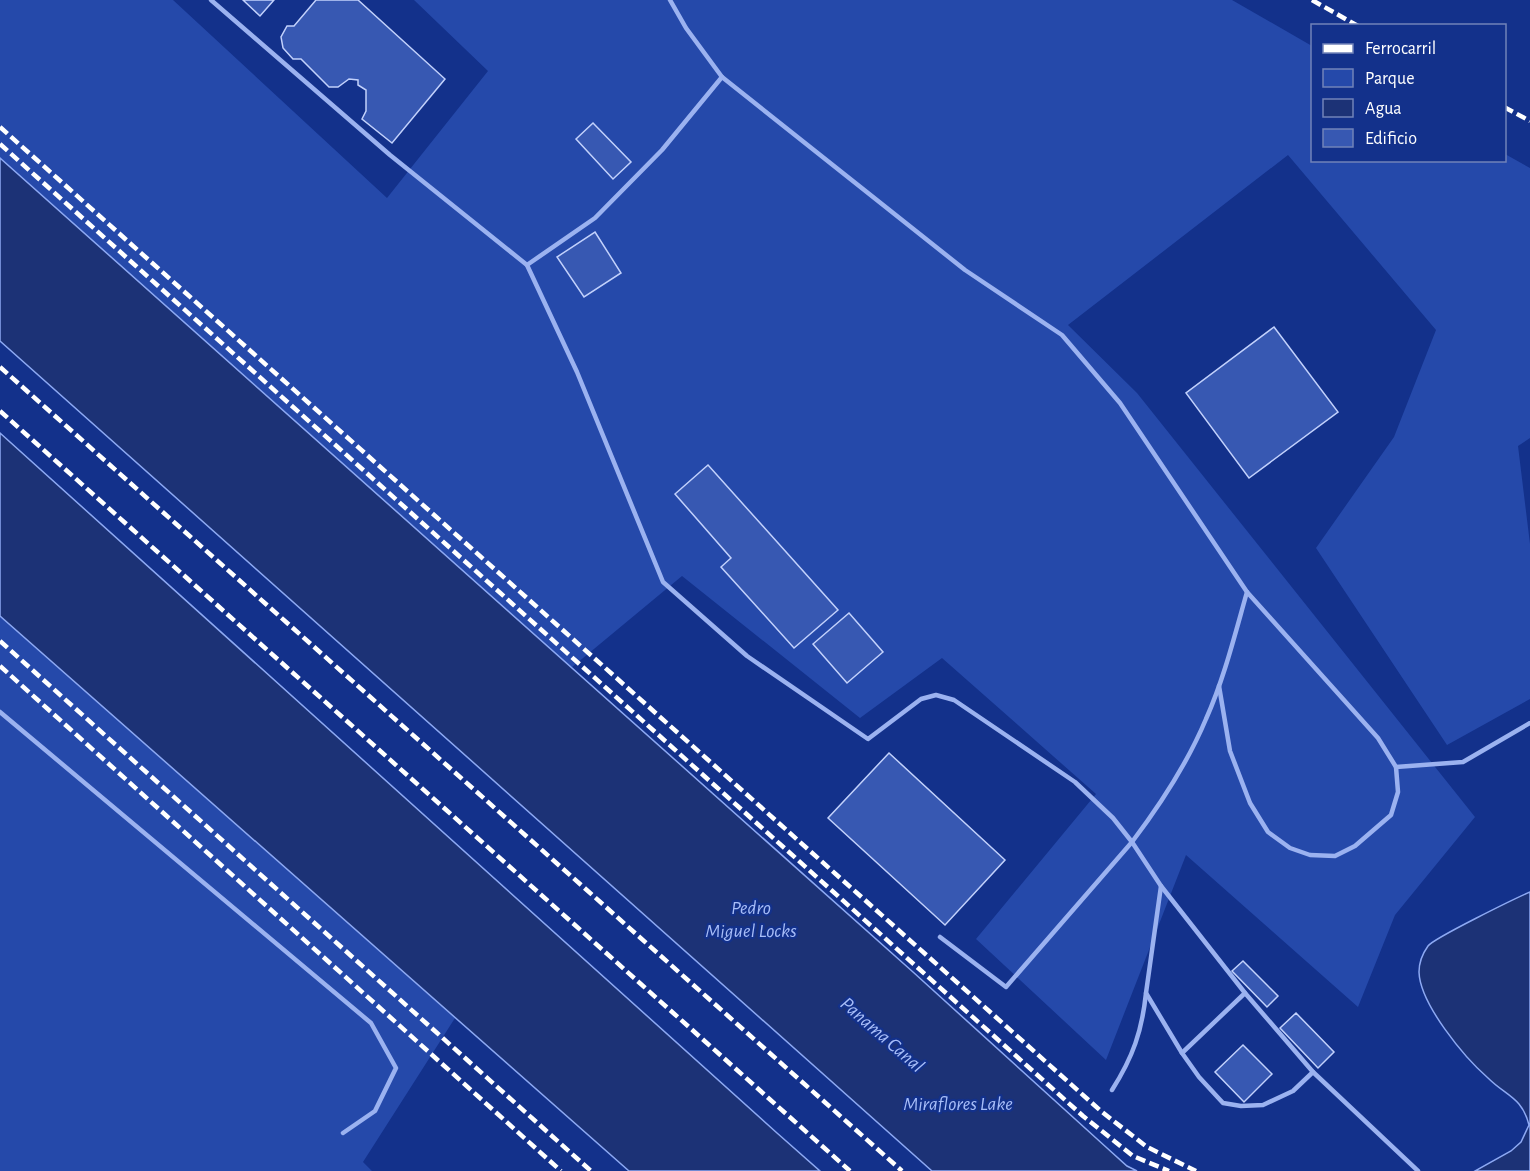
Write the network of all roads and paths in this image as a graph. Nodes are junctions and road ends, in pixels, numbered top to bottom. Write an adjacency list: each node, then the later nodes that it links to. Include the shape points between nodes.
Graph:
1 (211, 0): 4 (lane, via 390,155)
2 (670, 0): 3 (lane)
3 (722, 77): 4 (lane, via 662,150 595,218); 5 (lane, via 965,270 1062,335 1120,403)
4 (527, 265): 10 (lane, via 577,372 663,582 747,656 868,739 921,699 936,695 954,700 1075,782)
5 (1247, 592): 6 (lane); 9 (lane, via 1378,738)
6 (1219, 686): 9 (lane, via 1230,751 1250,803 1268,832 1290,848 1310,855 1335,856 1355,846 1391,815 1398,792); 10 (lane, via 1191,749)
7 (0, 712): 18 (lane, via 371,1023 396,1068 375,1111)
8 (1530, 723): 9 (lane, via 1463,762)
9 (1396, 767)
10 (1132, 842): 11 (lane); 12 (lane, via 1006,987)
11 (1161, 886): 13 (lane); 14 (lane)
12 (940, 937)
13 (1146, 993): 15 (lane); 17 (lane, via 1137,1044)
14 (1245, 993): 15 (lane); 16 (lane)
15 (1182, 1053): 16 (lane, via 1223,1103 1241,1106 1263,1105 1293,1091)
16 (1313, 1072): 19 (lane)
17 (1112, 1090)
18 (343, 1133)
19 (1418, 1171)

